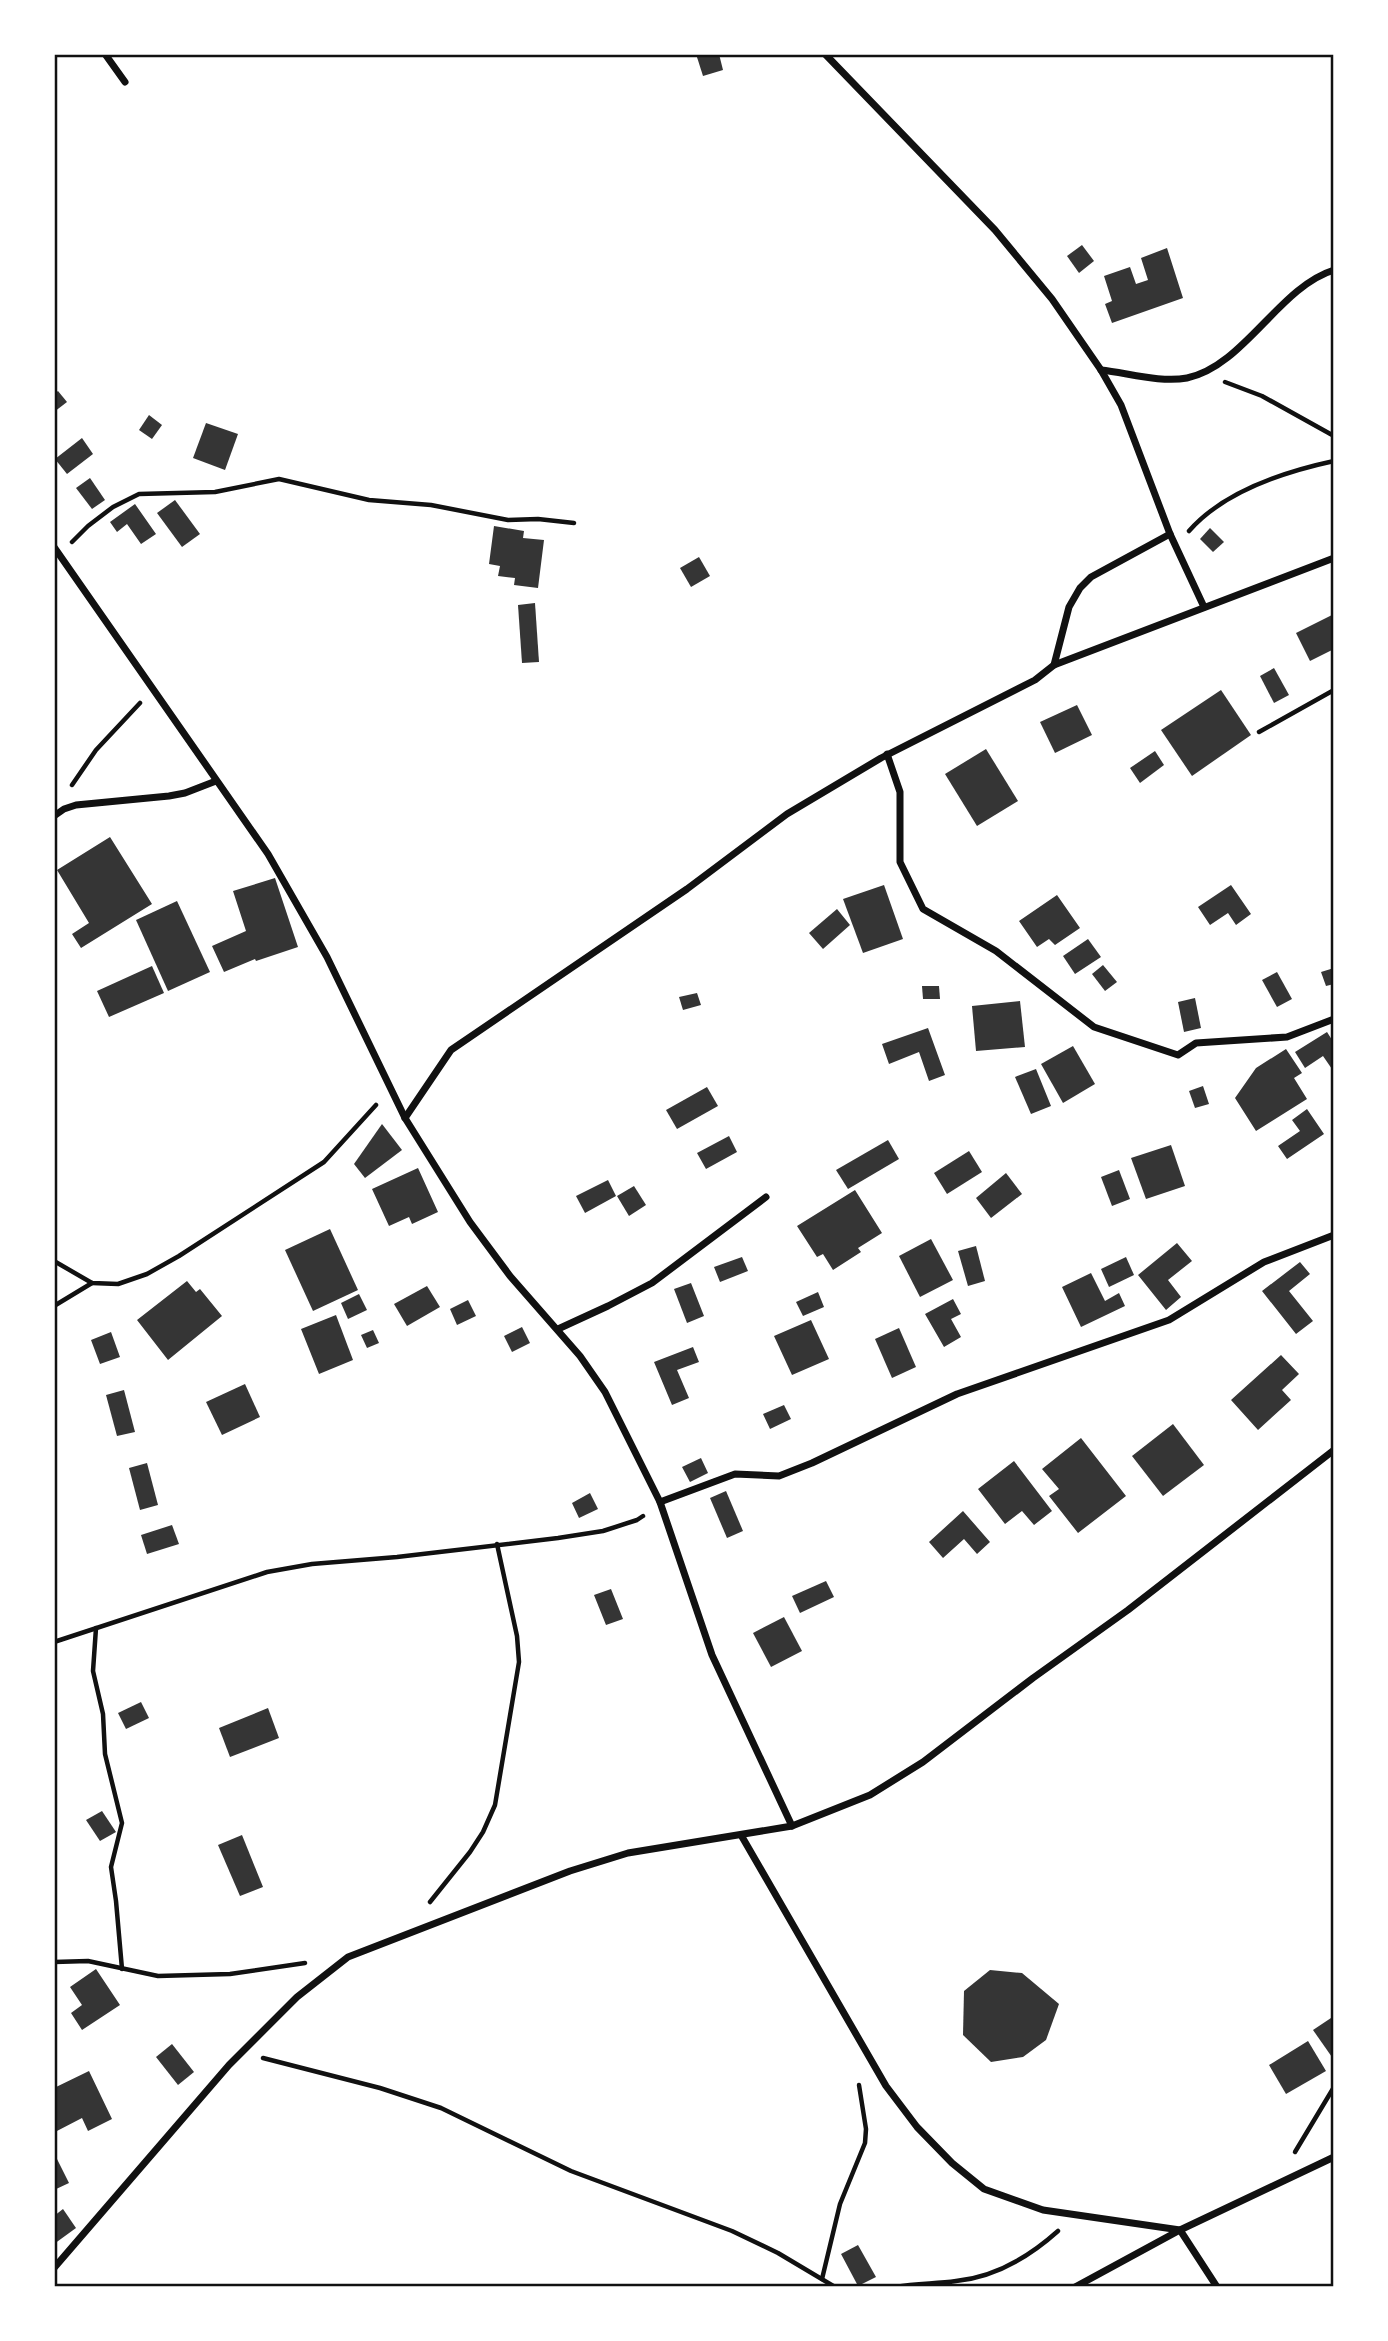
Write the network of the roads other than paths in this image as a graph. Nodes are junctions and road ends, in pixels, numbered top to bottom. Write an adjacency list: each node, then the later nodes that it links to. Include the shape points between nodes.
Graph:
1 (106, 54): 3 (street)
2 (824, 54): 5 (street, via 995,230 1052,299)
3 (125, 82)
4 (1334, 270): 5 (street, via 1310,282 1241,345 1198,374 1167,379)
5 (1101, 370): 6 (street, via 1121,405)
6 (1170, 534): 9 (street); 10 (street, via 1091,577 1080,588 1069,607)
7 (54, 547): 12 (street)
8 (1334, 558): 9 (street)
9 (1204, 607): 10 (street)
10 (1054, 665): 11 (street, via 1035,680)
11 (887, 754): 14 (street, via 900,792 900,862 923,909 996,951 1094,1027 1178,1055 1196,1044 1287,1037); 15 (street, via 788,814 451,1050)
12 (216, 781): 13 (street, via 186,793 64,808); 15 (street, via 301,909)
13 (54, 816)
14 (1334, 1019)
15 (405, 1118): 18 (street, via 478,1233)
16 (766, 1197): 18 (street, via 652,1283)
17 (1334, 1235): 20 (street, via 1264,1262 1169,1320 957,1394 812,1463 779,1476 735,1474)
18 (558, 1329): 20 (street, via 605,1392)
19 (1333, 1455): 21 (street, via 923,1762 870,1795)
20 (660, 1502): 21 (street, via 712,1655)
21 (792, 1826): 22 (street)
22 (741, 1835): 24 (street, via 886,2086 952,2163 984,2189 1043,2210); 25 (street, via 628,1853 570,1871 348,1957 241,2052)
23 (1334, 2157): 24 (street)
24 (1180, 2230): 26 (street); 27 (street)
25 (54, 2268)
26 (1075, 2287)
27 (1217, 2287)

